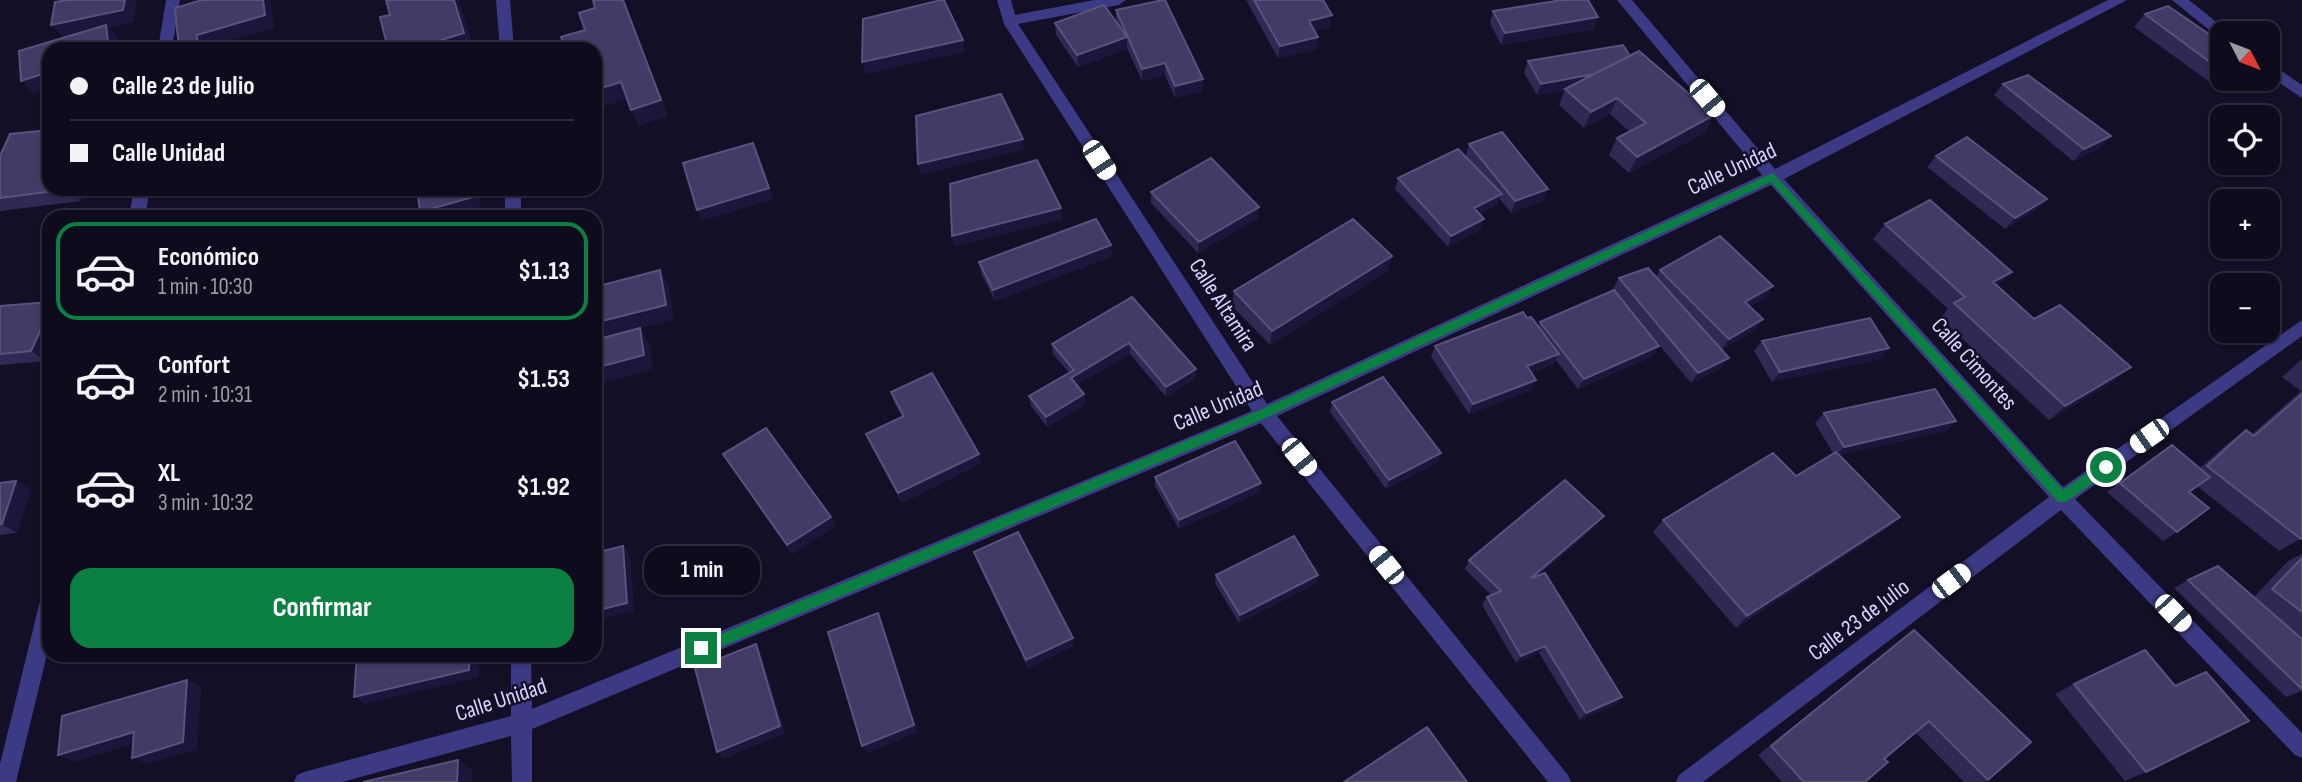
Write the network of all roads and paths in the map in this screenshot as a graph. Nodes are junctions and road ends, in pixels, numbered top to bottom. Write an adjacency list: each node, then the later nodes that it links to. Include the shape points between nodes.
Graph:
1 (173, 0): 10 (street)
2 (503, 0): 11 (street)
3 (1003, 0): 8 (street, Calle Altamira)
4 (1119, 0): 8 (street)
5 (1624, 0): 14 (street, Calle Cimontes)
6 (2120, 0): 14 (street, Calle Unidad)
7 (2179, 0): 9 (street)
8 (1009, 21): 16 (street, Calle Altamira)
9 (2210, 23)
10 (166, 42)
11 (506, 42)
12 (2280, 77): 13 (street)
13 (2302, 93)
14 (1773, 177): 16 (street, Calle Unidad); 17 (street, Calle Cimontes)
15 (2302, 327): 17 (street, Calle 23 de Julio)
16 (1264, 414): 20 (street, Calle Unidad); 25 (street, Calle Altamira)
17 (2062, 498): 21 (street, Calle Cimontes); 26 (street, Calle 23 de Julio)
18 (42, 634): 22 (street)
19 (521, 662): 20 (street)
20 (522, 723): 23 (street, Calle Unidad); 24 (street)
21 (2302, 748)
22 (6, 782)
23 (304, 782)
24 (522, 782)
25 (1560, 782)
26 (1686, 782)

